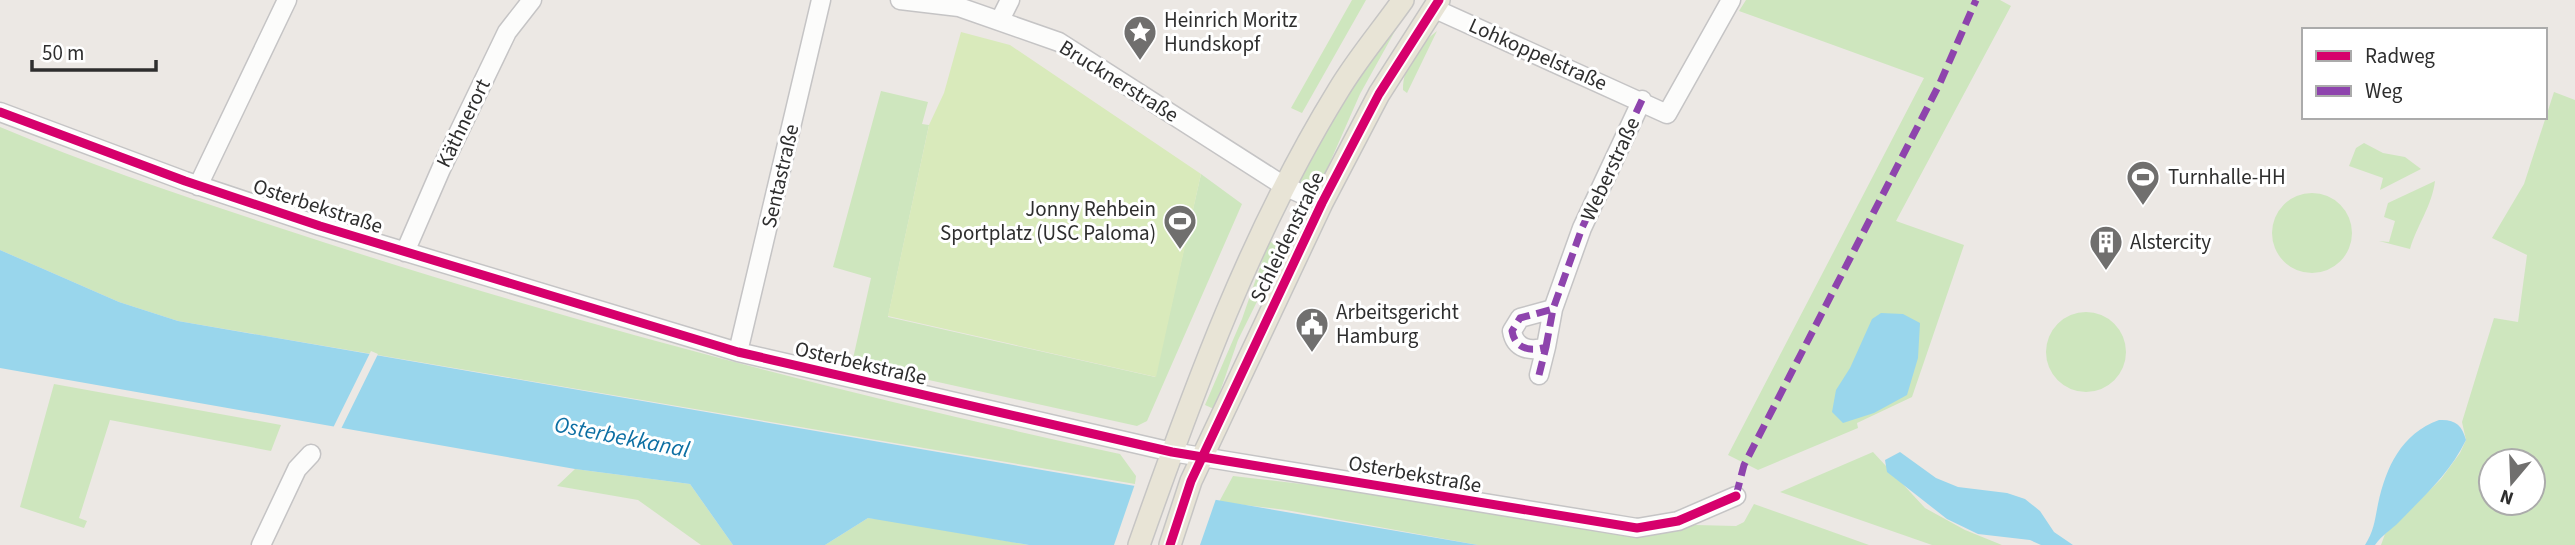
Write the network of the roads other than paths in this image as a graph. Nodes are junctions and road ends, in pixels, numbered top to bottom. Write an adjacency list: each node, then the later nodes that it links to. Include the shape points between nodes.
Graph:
1 (288, 0): 12 (street)
2 (532, 0): 15 (street, Käthnerort, via 507,32)
3 (821, 0): 18 (street, Sentastraße)
4 (900, 0): 9 (street, Brucknerstraße, via 959,7)
5 (1010, 0): 9 (street)
6 (1404, 0): 13 (main road, Schleidenstraße, via 1339,89)
7 (1731, 0): 10 (street, Weberstraße, via 1667,114)
8 (1431, 3): 10 (street, Lohkoppelstraße); 14 (main road, Schleidenstraße)
9 (1000, 20): 13 (street, Brucknerstraße, via 1069,48)
10 (1642, 100): 16 (street, Weberstraße, via 1582,228)
11 (0, 112): 12 (street, Osterbekstraße)
12 (198, 186): 15 (street, Osterbekstraße)
13 (1284, 186): 14 (street, Brucknerstraße); 20 (main road, Schleidenstraße, via 1187,407)
14 (1321, 203): 22 (main road, Schleidenstraße)
15 (405, 252): 18 (street, Osterbekstraße)
16 (1553, 309): 17 (street, Weberstraße); 17 (street, via 1520,318 1512,331 1519,345 1528,350)
17 (1546, 347): 19 (street, Weberstraße)
18 (738, 352): 20 (street, Osterbekstraße)
19 (1539, 375)
20 (1172, 453): 22 (street, Osterbekstraße); 25 (main road, Schleidenstraße)
21 (311, 454): 24 (street, via 297,469)
22 (1203, 457): 23 (street, Osterbekstraße, via 1637,528 1678,521); 26 (main road, Schleidenstraße)
23 (1735, 496)
24 (261, 545)
25 (1139, 545)
26 (1170, 545)

